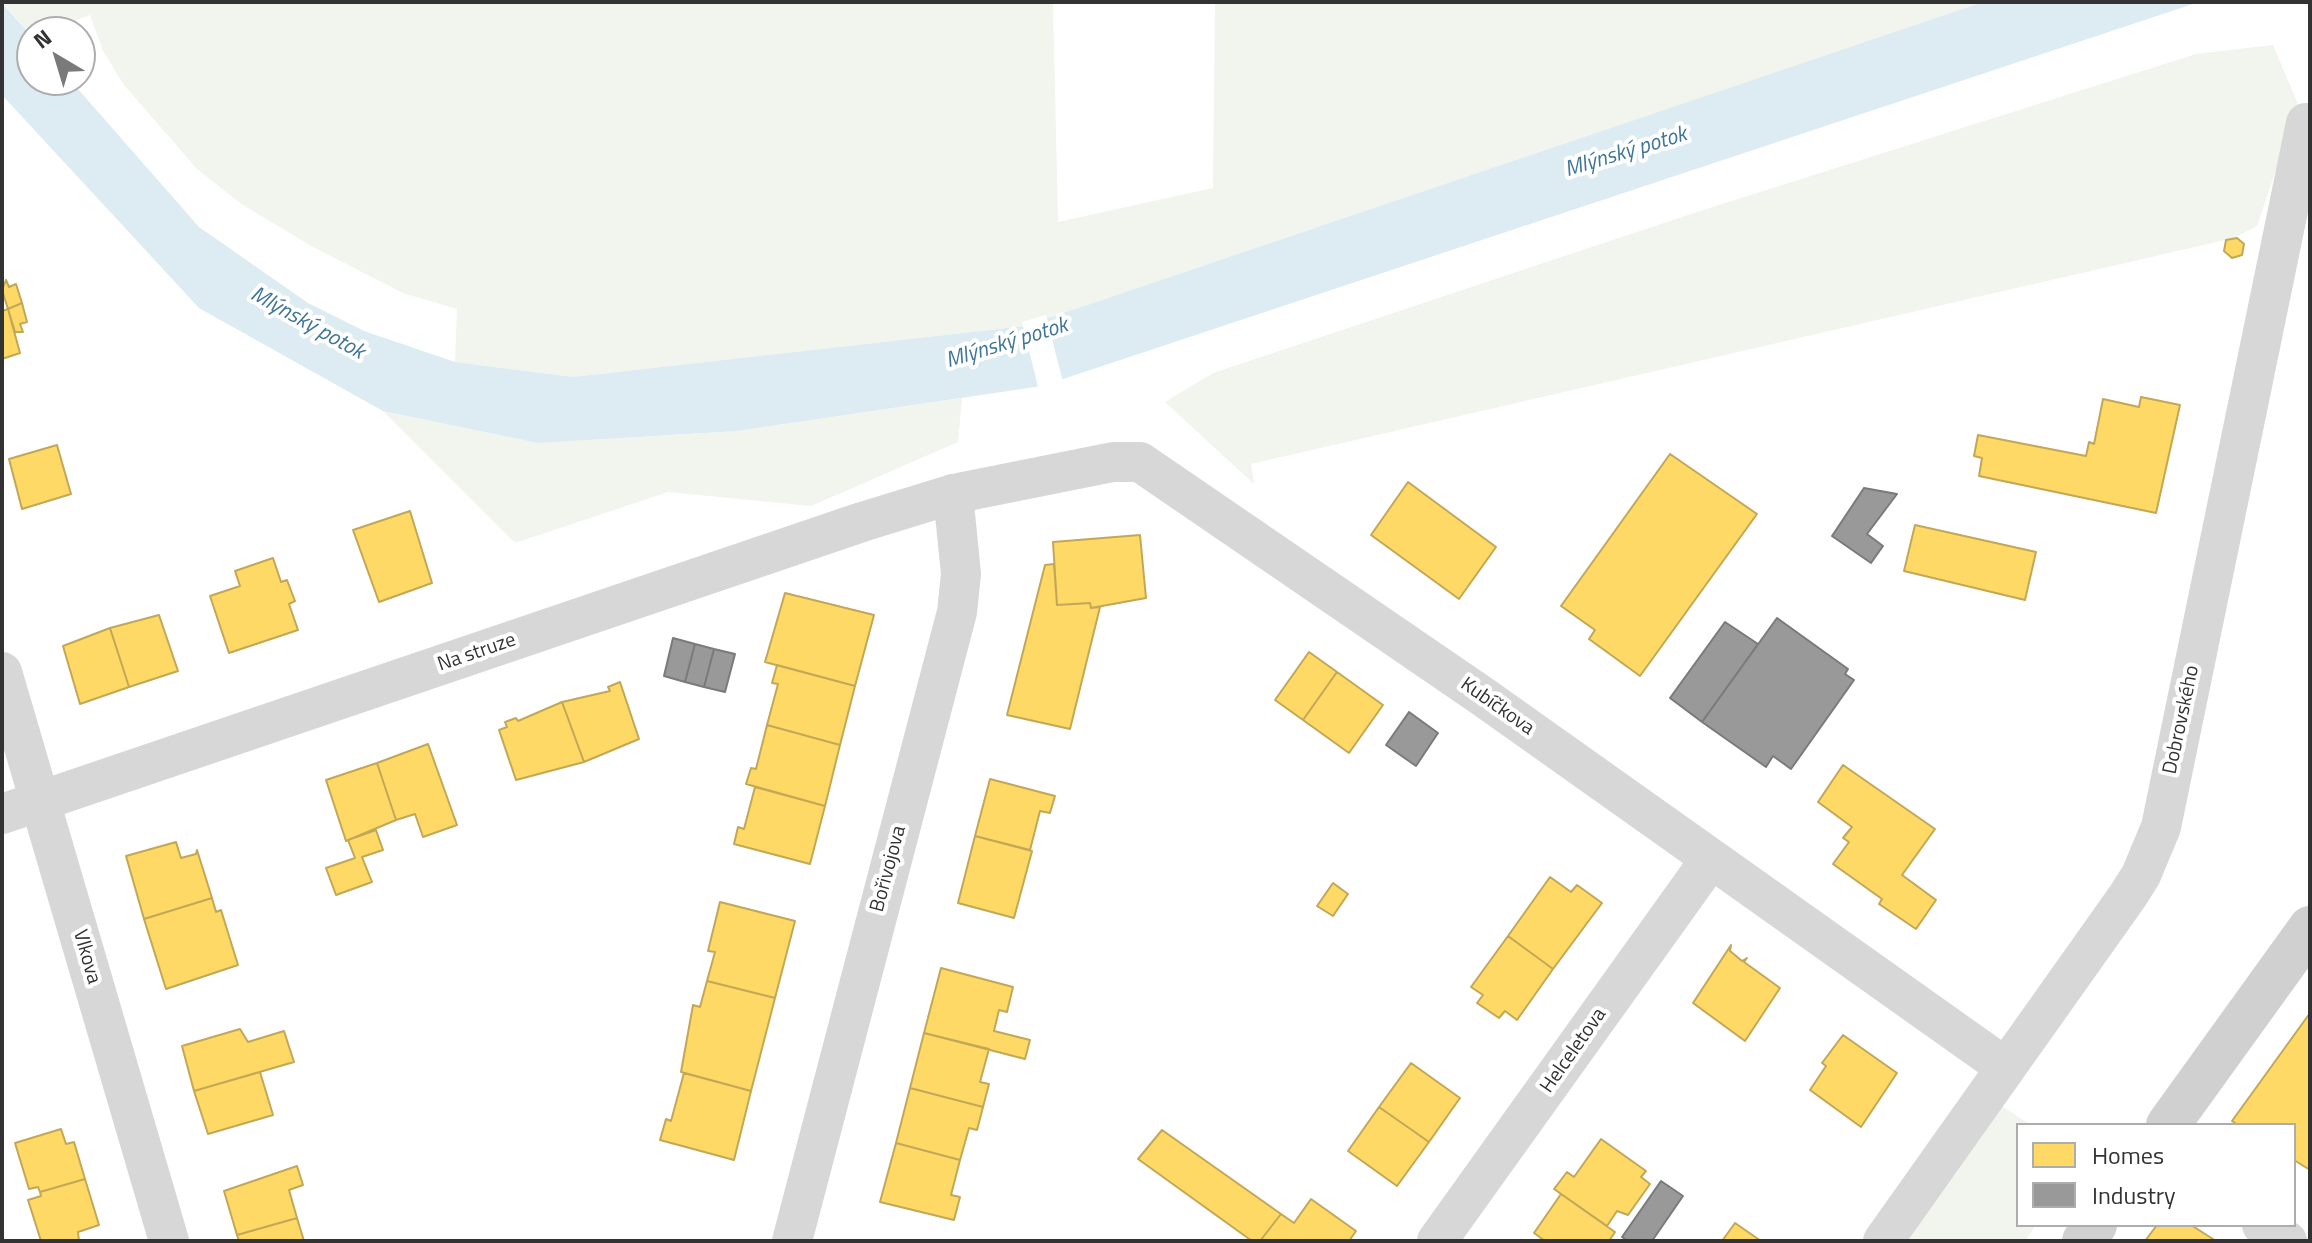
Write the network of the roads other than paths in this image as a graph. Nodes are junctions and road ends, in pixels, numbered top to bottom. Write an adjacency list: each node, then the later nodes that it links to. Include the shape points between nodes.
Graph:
1 (2306, 123): 8 (street, Dobrovského, via 2161,827 2127,897)
2 (953, 494): 4 (street, Na struze); 6 (street, Kubíčkova, via 1113,462 1140,462 1470,687); 12 (street, Bořivojova, via 961,574 957,612)
3 (2, 672): 4 (street, Vlkova)
4 (40, 801): 5 (street, Na struze); 11 (street, Vlkova)
5 (2, 814)
6 (1710, 860): 8 (street, Kubíčkova); 13 (street, Helceletova)
7 (2310, 928): 9 (main road)
8 (2005, 1067): 14 (street, Dobrovského)
9 (2169, 1123)
10 (2265, 1227): 15 (street)
11 (169, 1241)
12 (792, 1241)
13 (1437, 1241)
14 (1883, 1241)
15 (2287, 1241)

